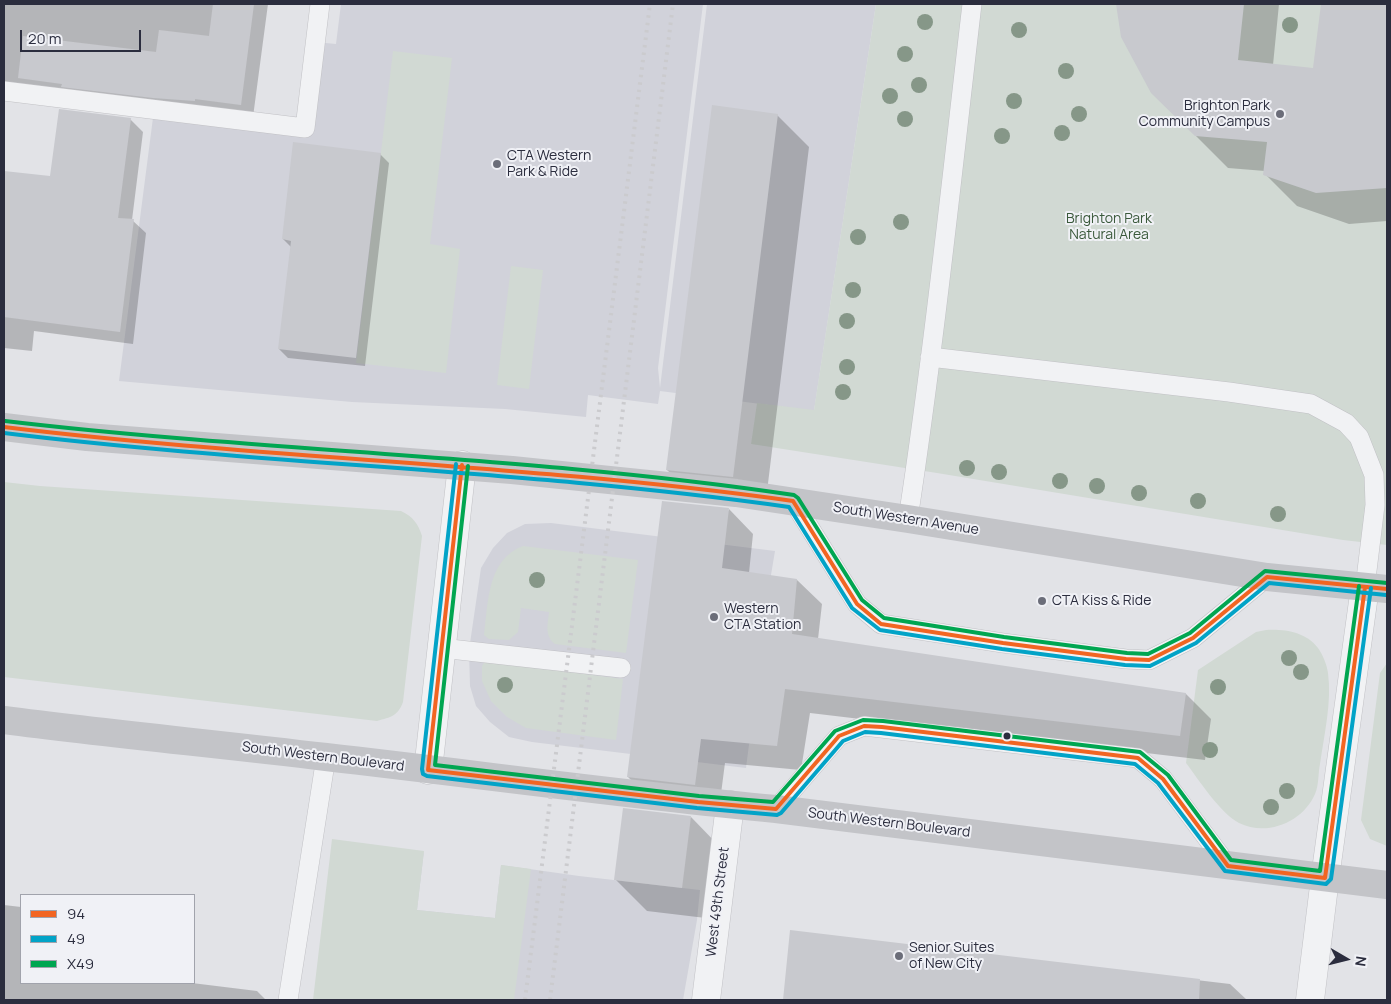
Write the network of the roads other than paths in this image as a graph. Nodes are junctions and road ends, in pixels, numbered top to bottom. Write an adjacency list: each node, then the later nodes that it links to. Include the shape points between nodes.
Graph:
1 (320, 4): 3 (lane, via 305,128)
2 (972, 4): 4 (lane)
3 (4, 90)
4 (930, 358): 8 (lane); 10 (lane, via 1311,404 1346,423 1359,437 1374,475)
5 (4, 427): 6 (street, South Western Avenue, via 87,437)
6 (462, 466): 7 (street, South Western Avenue); 11 (street)
7 (793, 501): 8 (street, South Western Avenue); 9 (lane, via 857,604 881,624 1003,643 1149,660 1193,638)
8 (908, 518): 9 (street, South Western Avenue)
9 (1267, 577): 10 (street, South Western Avenue)
10 (1376, 588): 19 (street)
11 (441, 648): 12 (lane); 15 (street)
12 (621, 668)
13 (4, 720): 14 (street, South Western Boulevard)
14 (326, 757): 15 (street, South Western Boulevard); 21 (lane)
15 (428, 770): 16 (street, South Western Boulevard)
16 (730, 805): 17 (street, South Western Boulevard); 22 (street, West 49th Street)
17 (776, 809): 18 (street, South Western Boulevard); 18 (lane, via 839,736 864,726 1138,758 1163,779)
18 (1228, 866): 19 (street, South Western Boulevard)
19 (1325, 878): 20 (street, South Western Boulevard); 23 (street)
20 (1387, 885)
21 (288, 1000)
22 (706, 1000)
23 (1310, 1000)

